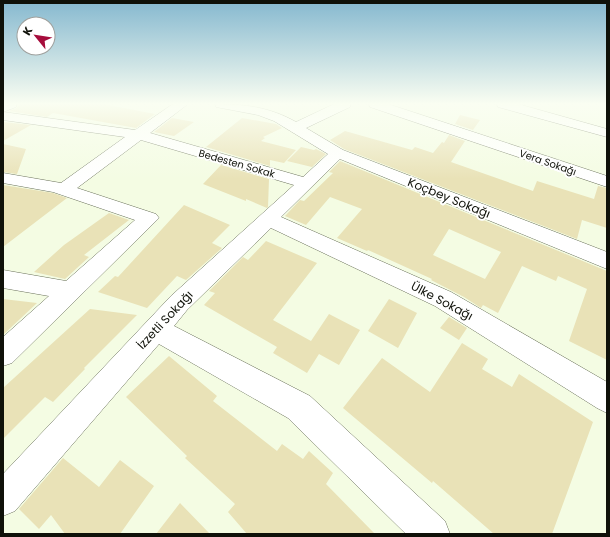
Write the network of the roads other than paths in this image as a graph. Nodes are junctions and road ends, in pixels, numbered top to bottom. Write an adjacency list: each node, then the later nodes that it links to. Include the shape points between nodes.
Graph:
1 (95, 129): 7 (street, Bedesten Sokak)
2 (147, 129): 7 (street)
3 (297, 129): 8 (street, Koçbey Sokağı)
4 (450, 129): 10 (street, Vera Sokağı)
5 (593, 129): 6 (street)
6 (607, 133)
7 (140, 135): 11 (street, Bedesten Sokak); 12 (street)
8 (338, 153): 11 (street, İzzetli Sokağı); 14 (street, Koçbey Sokağı)
9 (3, 178): 12 (street)
10 (607, 182)
11 (306, 183): 13 (street, İzzetli Sokağı)
12 (64, 190): 16 (street, via 149,218)
13 (268, 219): 17 (street, İzzetli Sokağı, via 179,303); 19 (street, Ülke Sokağı, via 443,299)
14 (607, 261)
15 (3, 279): 16 (street)
16 (70, 291): 18 (street)
17 (156, 329): 20 (street, İzzetli Sokağı); 21 (street, via 300,407)
18 (3, 354)
19 (607, 398)
20 (3, 499)
21 (432, 534)

